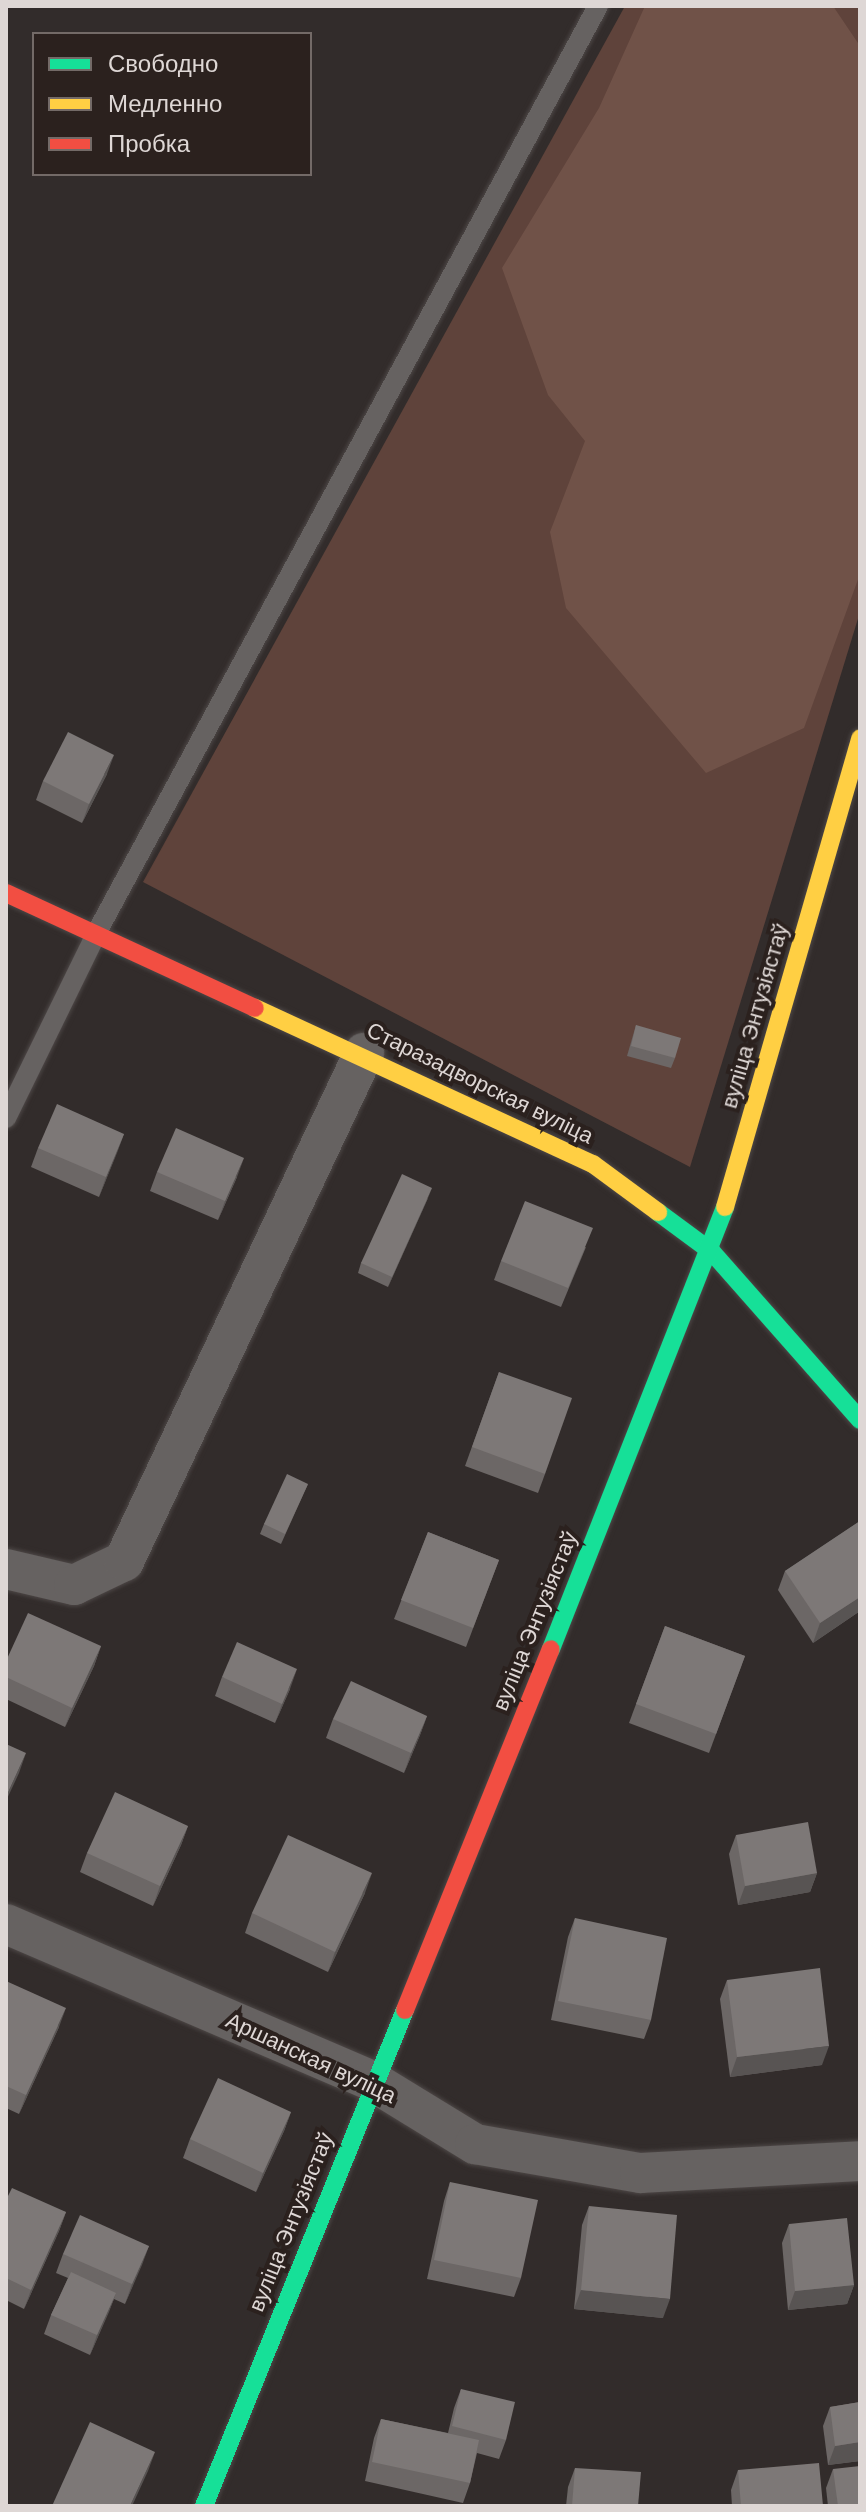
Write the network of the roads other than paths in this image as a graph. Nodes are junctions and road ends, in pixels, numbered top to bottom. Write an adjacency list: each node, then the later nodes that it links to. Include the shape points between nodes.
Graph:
1 (598, 6): 4 (lane)
2 (860, 738): 7 (street, вуліца Энтузіястаў)
3 (6, 893): 4 (street, Старазадворская вуліца)
4 (98, 930): 5 (street, Старазадворская вуліца); 6 (lane)
5 (364, 1053): 7 (street, Старазадворская вуліца, via 593,1164); 9 (street, via 124,1561 74,1585)
6 (6, 1118)
7 (712, 1252): 8 (street, Старазадворская вуліца); 11 (street, вуліца Энтузіястаў)
8 (860, 1420)
9 (6, 1569)
10 (6, 1924): 11 (street, Аршанская вуліца)
11 (372, 2081): 12 (street, Аршанская вуліца, via 475,2144 640,2173); 13 (street, вуліца Энтузіястаў)
12 (860, 2161)
13 (204, 2506)

